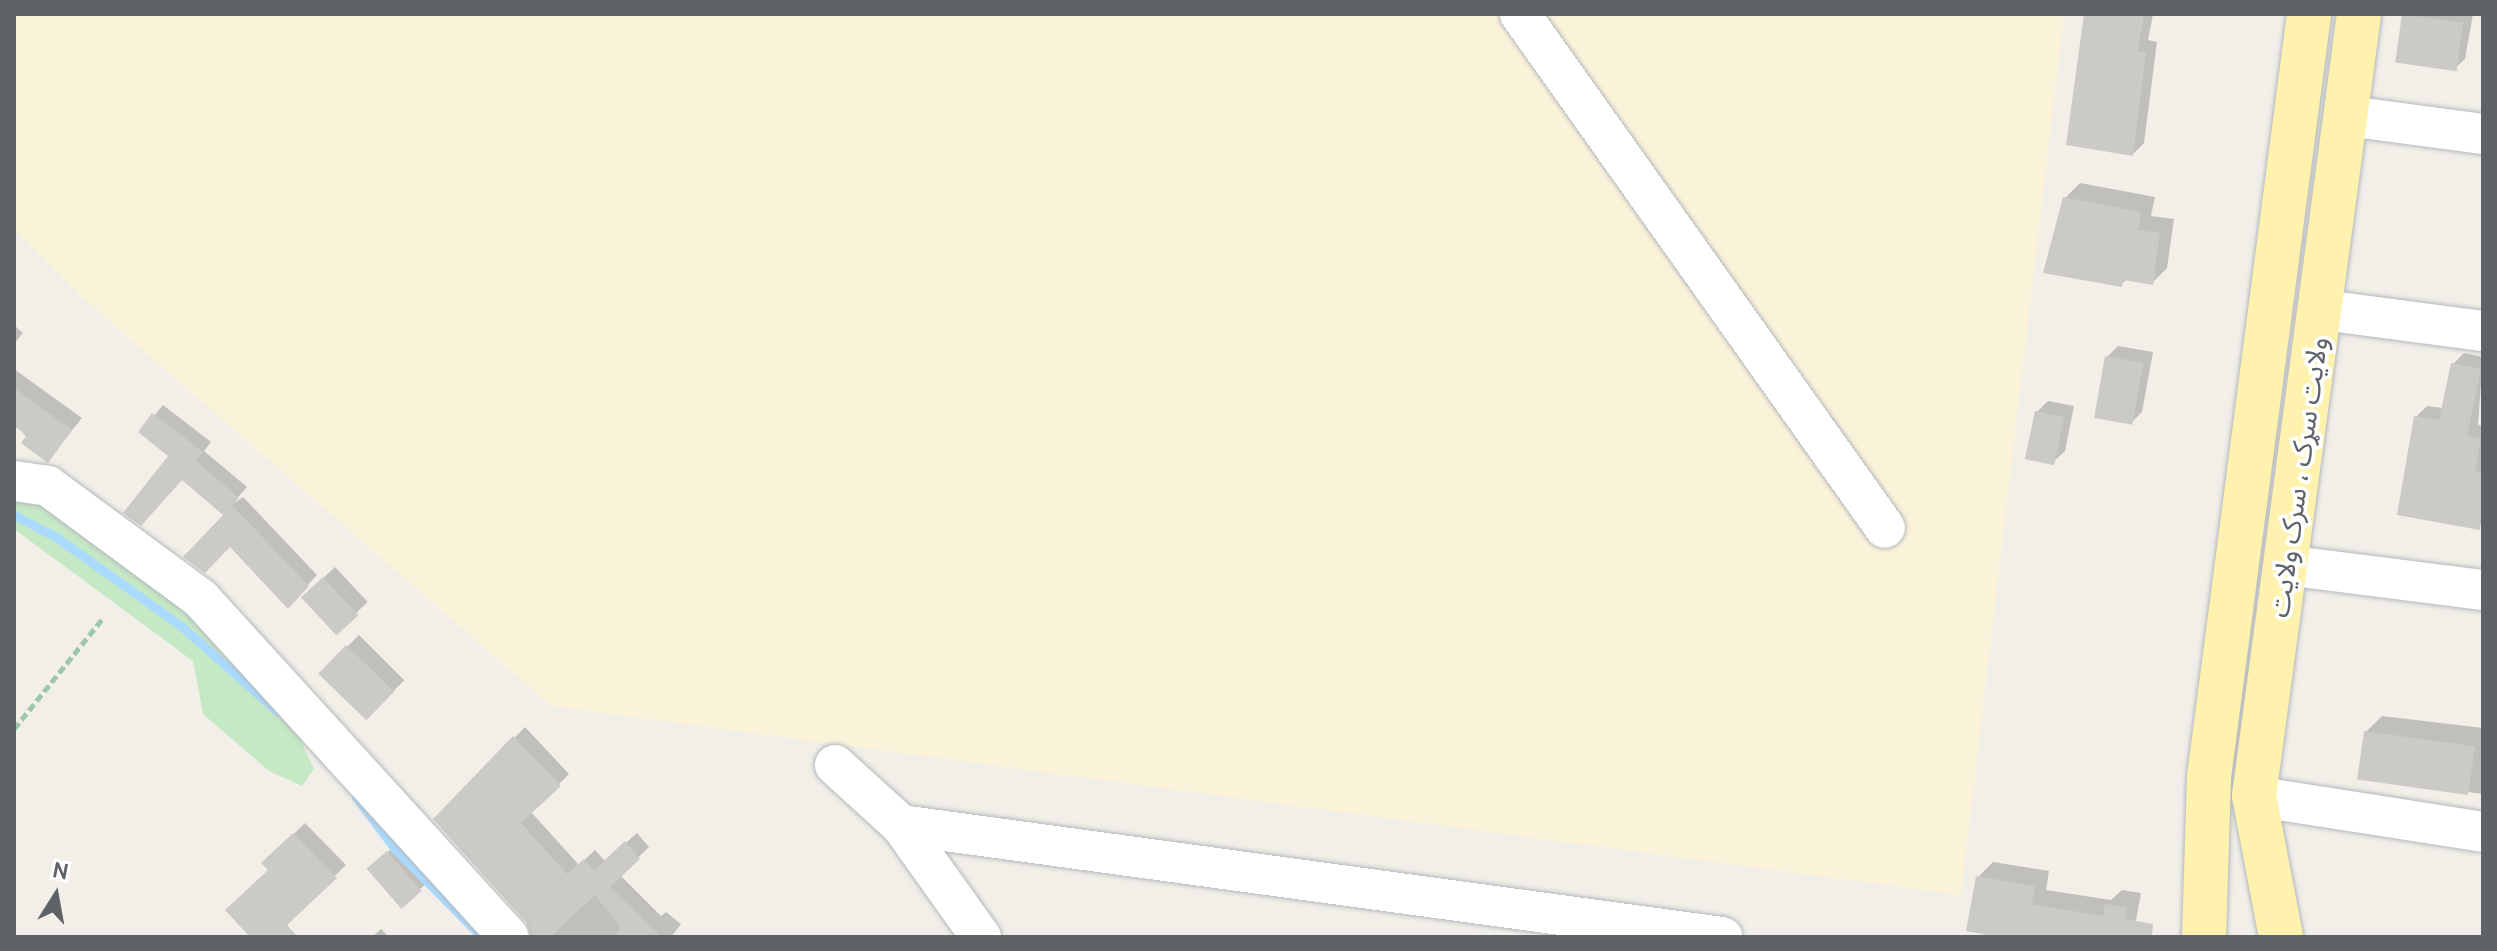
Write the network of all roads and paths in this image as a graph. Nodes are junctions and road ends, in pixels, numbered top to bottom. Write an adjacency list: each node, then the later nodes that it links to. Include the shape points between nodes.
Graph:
1 (1520, 14): 9 (street)
2 (2309, 14): 21 (main road, ولایت سړک ، سرک ولایت, via 2209,777)
3 (2359, 14): 4 (main road, ولایت سړک ، سرک ولایت)
4 (2348, 116): 5 (street); 6 (main road, ولایت سړک ، سرک ولایت)
5 (2483, 134)
6 (2323, 310): 7 (street); 10 (main road, ولایت سړک ، سرک ولایت)
7 (2483, 331)
8 (14, 481): 18 (street, via 48,486 201,599)
9 (1885, 528)
10 (2285, 565): 11 (street); 15 (main road, ولایت سړک ، سرک ولایت)
11 (2483, 590)
12 (102, 619): 13 (path)
13 (14, 729)
14 (835, 765): 16 (street)
15 (2254, 796): 17 (street); 22 (main road, ولایت سړک ، سرک ولایت)
16 (901, 825): 19 (street); 20 (street)
17 (2483, 832)
18 (509, 937)
19 (981, 937)
20 (1722, 937)
21 (2204, 937)
22 (2281, 937)

